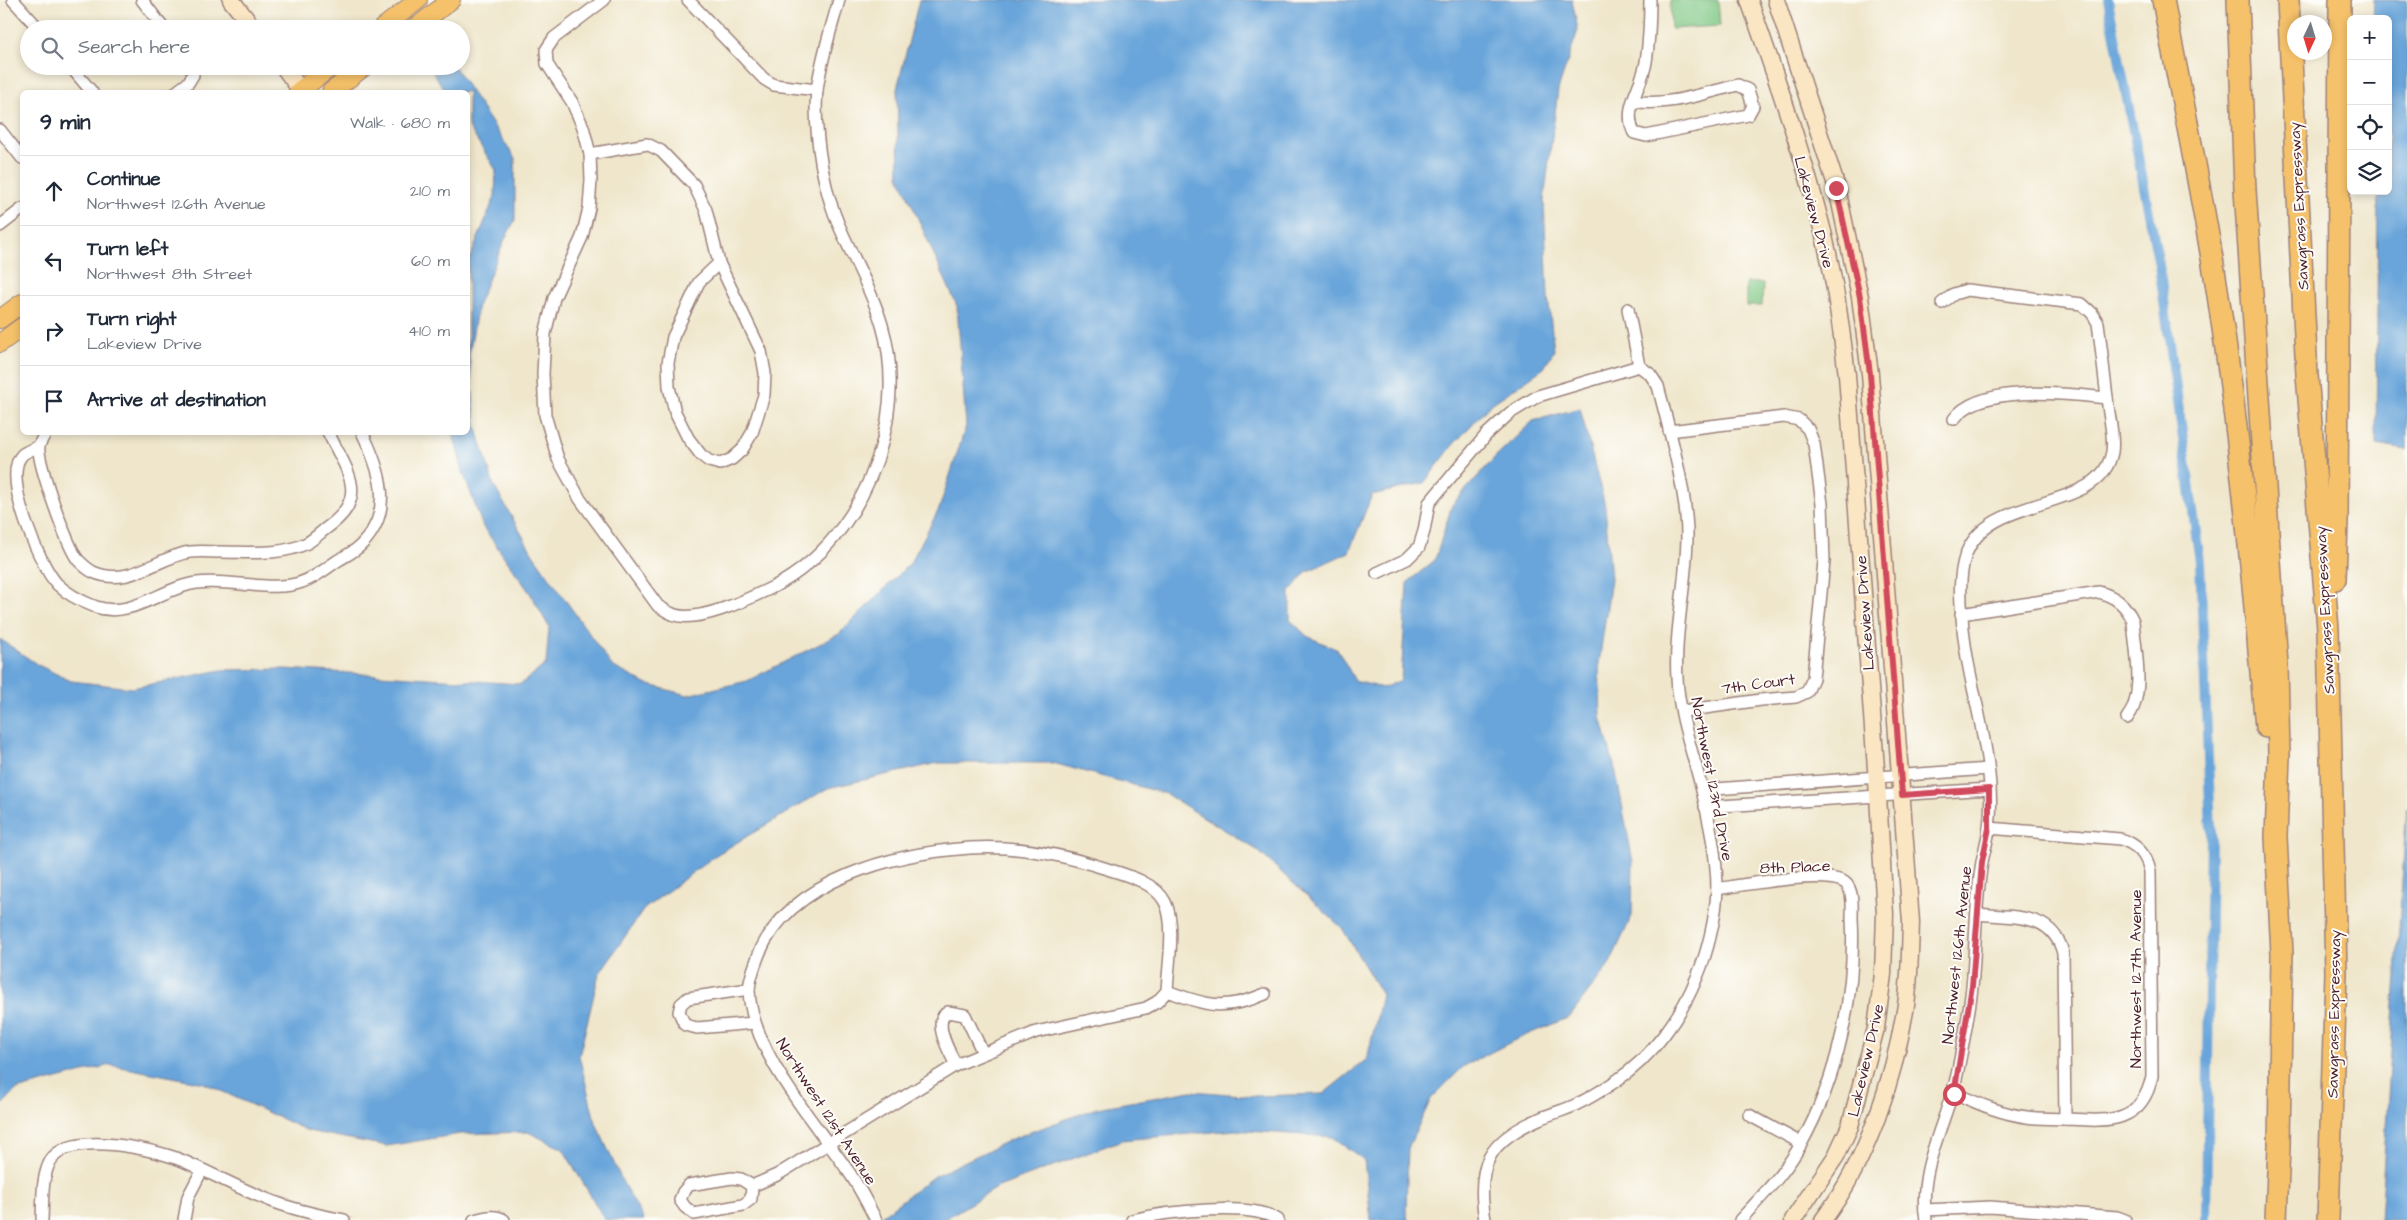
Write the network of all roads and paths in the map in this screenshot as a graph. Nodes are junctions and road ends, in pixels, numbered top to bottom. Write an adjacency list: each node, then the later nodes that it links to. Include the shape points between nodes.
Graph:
1 (14, 0): 16 (street)
2 (142, 0): 17 (street)
3 (231, 0): 18 (street)
4 (418, 0): 19 (main road)
5 (451, 0): 20 (main road)
6 (604, 0): 34 (street, via 554,38 546,50 547,64 572,102)
7 (688, 0): 31 (street, via 764,79 774,85)
8 (839, 0): 31 (street)
9 (1650, 0): 32 (street, via 1646,65)
10 (1749, 0): 53 (street, Lakeview Drive, via 1780,88 1824,234 1845,358)
11 (1776, 0): 54 (street, Lakeview Drive, via 1831,170 1847,232 1870,374)
12 (2164, 0): 69 (highway, via 2230,374 2248,526)
13 (2238, 0): 69 (highway, via 2246,190 2277,664 2279,756)
14 (2288, 0): 57 (highway, Sawgrass Expressway, via 2307,374)
15 (2340, 0): 57 (highway, via 2337,522 2335,595)
16 (31, 20)
17 (157, 20)
18 (247, 20)
19 (392, 20)
20 (425, 20)
21 (78, 75): 26 (street)
22 (191, 75): 27 (street, via 188,83)
23 (290, 75): 28 (street)
24 (322, 75): 29 (main road)
25 (353, 75): 30 (main road)
26 (90, 90)
27 (179, 90)
28 (301, 90)
29 (305, 90)
30 (334, 90)
31 (817, 90): 34 (street, via 826,186 844,238 868,286 882,326 889,369 888,412 879,456 858,502 832,539 806,565 773,587 734,605 698,614 676,615 658,606 580,499 558,459 546,415 545,334 554,298 582,237 591,189)
32 (1633, 101): 32 (street, via 1628,120 1634,132 1646,136 1748,115 1753,106 1748,90 1738,85 1650,104)
33 (0, 130): 35 (street)
34 (590, 154): 38 (street, via 647,144 661,151 694,185 706,210)
35 (20, 155)
36 (20, 211): 37 (street)
37 (0, 226)
38 (719, 263): 38 (street, via 699,282 673,337 668,363 669,387 688,438 700,455 709,462 720,464 742,450 752,433 764,395 765,373 761,351)
39 (1942, 303): 46 (street, via 1967,290 2082,304 2098,324)
40 (20, 304): 42 (main road)
41 (1628, 309): 45 (street)
42 (0, 319)
43 (20, 329): 44 (main road)
44 (0, 344)
45 (1639, 366): 48 (street, Northwest 123rd Drive, via 1658,386); 55 (street, via 1538,396 1510,413 1487,434 1429,503 1419,546 1407,559)
46 (2107, 398): 47 (street, via 2032,392 1972,402); 56 (street, Northwest 126th Avenue, via 2112,452 2101,476 2078,491 2018,510 1979,532 1971,543 1961,571)
47 (1954, 419)
48 (1670, 431): 58 (street, Northwest 123rd Drive, via 1687,532 1686,572 1677,644 1677,679); 58 (street, 7th Court, via 1784,417 1799,420 1808,429 1814,444 1822,504 1824,561 1813,678 1808,692 1796,697)
49 (44, 435): 52 (street)
50 (329, 435): 52 (street, via 349,476 352,502 343,517 308,542 285,550 192,552 174,556 135,575 112,576 93,572 79,560 67,540)
51 (363, 435): 52 (street, via 382,479 380,512 375,528 362,546 305,582 289,586 196,583 116,610 76,598 57,584 41,559 16,489 22,455)
52 (39, 446)
53 (1854, 478): 54 (street); 62 (street, Lakeview Drive)
54 (1878, 478): 61 (street, Lakeview Drive)
55 (1378, 573)
56 (1962, 614): 59 (street, via 2099,592 2111,595 2122,602 2133,621 2138,695); 60 (street, Northwest 126th Avenue, via 1968,671)
57 (2328, 629): 102 (highway, Sawgrass Expressway, via 2336,973)
58 (1683, 711): 64 (street, Northwest 123rd Drive)
59 (2127, 718)
60 (1988, 769): 61 (street); 63 (street, Northwest 126th Avenue)
61 (1900, 775): 62 (street); 65 (street, Lakeview Drive)
62 (1876, 776): 64 (street); 66 (street, Lakeview Drive)
63 (1989, 789): 65 (street); 68 (street, Northwest 126th Avenue)
64 (1702, 790): 67 (street, Northwest 123rd Drive)
65 (1902, 795): 66 (street); 89 (street, Lakeview Drive, via 1911,922 1906,1005 1882,1105 1856,1166)
66 (1878, 796): 67 (street); 85 (street, Lakeview Drive, via 1884,974 1876,1028 1850,1126 1836,1156)
67 (1705, 807): 70 (street, Northwest 123rd Drive)
68 (1989, 828): 71 (street, Northwest 126th Avenue); 80 (street, Northwest 127th Avenue, via 2120,839 2131,842 2147,858 2150,871 2150,1088 2137,1107 2120,1118 2103,1122)
69 (2276, 837): 101 (highway, via 2282,954)
70 (1717, 889): 81 (street, 8th Place, via 1831,877 1845,883 1851,894 1852,963 1837,1050 1821,1102); 97 (street, Northwest 123rd Drive, via 1710,934 1698,976 1678,1017 1648,1054 1618,1080 1578,1104 1539,1119 1500,1140 1483,1177)
71 (1977, 914): 78 (street, Northwest 126th Avenue, via 1970,1002); 80 (street, via 2035,921 2046,925 2060,943 2063,953)
72 (749, 989): 73 (street, via 766,937 786,912 811,894 843,877 877,865 928,853 970,848 1014,849 1067,856 1115,871 1156,889 1166,903 1170,921); 75 (street, Northwest 121st Avenue); 75 (street, via 688,998 681,1004 679,1012 685,1025 697,1028)
73 (1167, 991): 74 (street, via 1205,1004 1226,1005 1241,1004); 76 (street, via 1146,1008 1036,1032)
74 (1264, 994)
75 (754, 1023): 82 (street, Northwest 121st Avenue, via 766,1049)
76 (983, 1053): 77 (street); 77 (street, via 964,1014 948,1012 943,1016 941,1026)
77 (956, 1065): 82 (street)
78 (1954, 1094): 80 (street, via 2007,1113); 87 (street, Northwest 126th Avenue, via 1929,1160)
79 (1749, 1115): 81 (street)
80 (2065, 1119)
81 (1801, 1143): 98 (street, via 1784,1171)
82 (828, 1144): 84 (street); 86 (street, Northwest 121st Avenue, via 847,1169)
83 (202, 1170): 90 (street, via 171,1157 117,1145 90,1144 61,1150 51,1160 45,1177); 91 (street, via 188,1197); 92 (street, via 264,1198)
84 (752, 1186): 84 (street, via 751,1198 743,1205 694,1214 680,1200 689,1185 732,1178)
85 (1807, 1202): 89 (street); 99 (street, Lakeview Drive)
86 (873, 1215)
87 (1925, 1215): 88 (street, via 1990,1207)
88 (2061, 1216): 100 (street, via 2117,1216)
89 (1824, 1219)
90 (42, 1220)
91 (184, 1220)
92 (344, 1220)
93 (474, 1220): 94 (street, via 488,1216)
94 (504, 1220)
95 (1132, 1220): 96 (street, via 1204,1210 1260,1211)
96 (1278, 1220)
97 (1485, 1220)
98 (1740, 1220)
99 (1793, 1220)
100 (2125, 1220)
101 (2276, 1220)
102 (2328, 1220)

